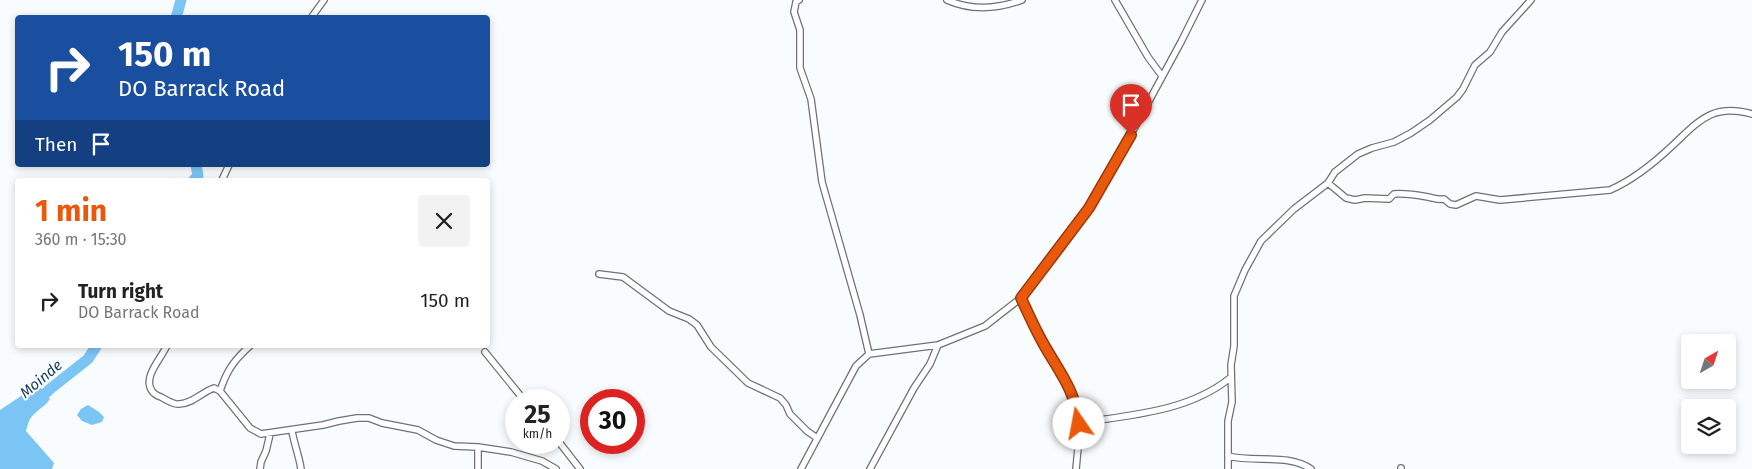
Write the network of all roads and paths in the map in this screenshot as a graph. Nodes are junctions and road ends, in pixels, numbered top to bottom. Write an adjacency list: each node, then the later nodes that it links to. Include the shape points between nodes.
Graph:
1 (324, 0): 8 (street)
2 (799, 0): 18 (street, via 794,12 800,30 800,68 811,99 822,182)
3 (947, 0): 4 (street, via 964,7 992,7)
4 (1022, 0)
5 (1115, 0): 9 (street)
6 (1202, 0): 9 (street)
7 (1531, 0): 11 (street, via 1475,66 1457,97 1411,133 1358,154 1335,172)
8 (313, 15)
9 (1162, 76): 13 (street, via 1089,208)
10 (1752, 114): 11 (street, via 1737,110 1708,115 1645,169 1610,190 1500,200 1476,196 1456,205 1444,199 1401,193 1389,199 1355,200 1346,198)
11 (1328, 183): 19 (street, via 1294,209 1261,241 1245,270 1234,296)
12 (599, 274): 25 (street, via 623,277 669,311 689,319 697,325 711,347 748,383 780,398 806,431)
13 (1021, 298): 14 (street, via 984,326); 22 (street, via 1071,391 1078,408)
14 (938, 345): 18 (street); 35 (street)
15 (165, 348): 21 (street, via 152,372 149,383 152,392 178,405 214,388)
16 (248, 348): 21 (street, via 226,373)
17 (485, 352): 20 (street)
18 (869, 354): 25 (street, via 856,366)
19 (1230, 378): 22 (street, via 1176,406); 28 (street, via 1232,402 1228,421)
20 (515, 389)
21 (220, 391): 24 (street, via 250,428 261,434)
22 (1079, 424): 36 (street)
23 (292, 430): 24 (street); 26 (street, via 369,418 418,430 454,446); 30 (street)
24 (270, 434): 29 (street)
25 (818, 438): 34 (street)
26 (478, 447): 31 (street); 32 (street, via 511,452 542,461)
27 (568, 454): 33 (street)
28 (1228, 456): 37 (street); 38 (street, via 1291,461)
29 (260, 469)
30 (301, 469)
31 (478, 469)
32 (556, 469)
33 (580, 469)
34 (801, 469)
35 (870, 469)
36 (1076, 469)
37 (1228, 469)
38 (1311, 469)

